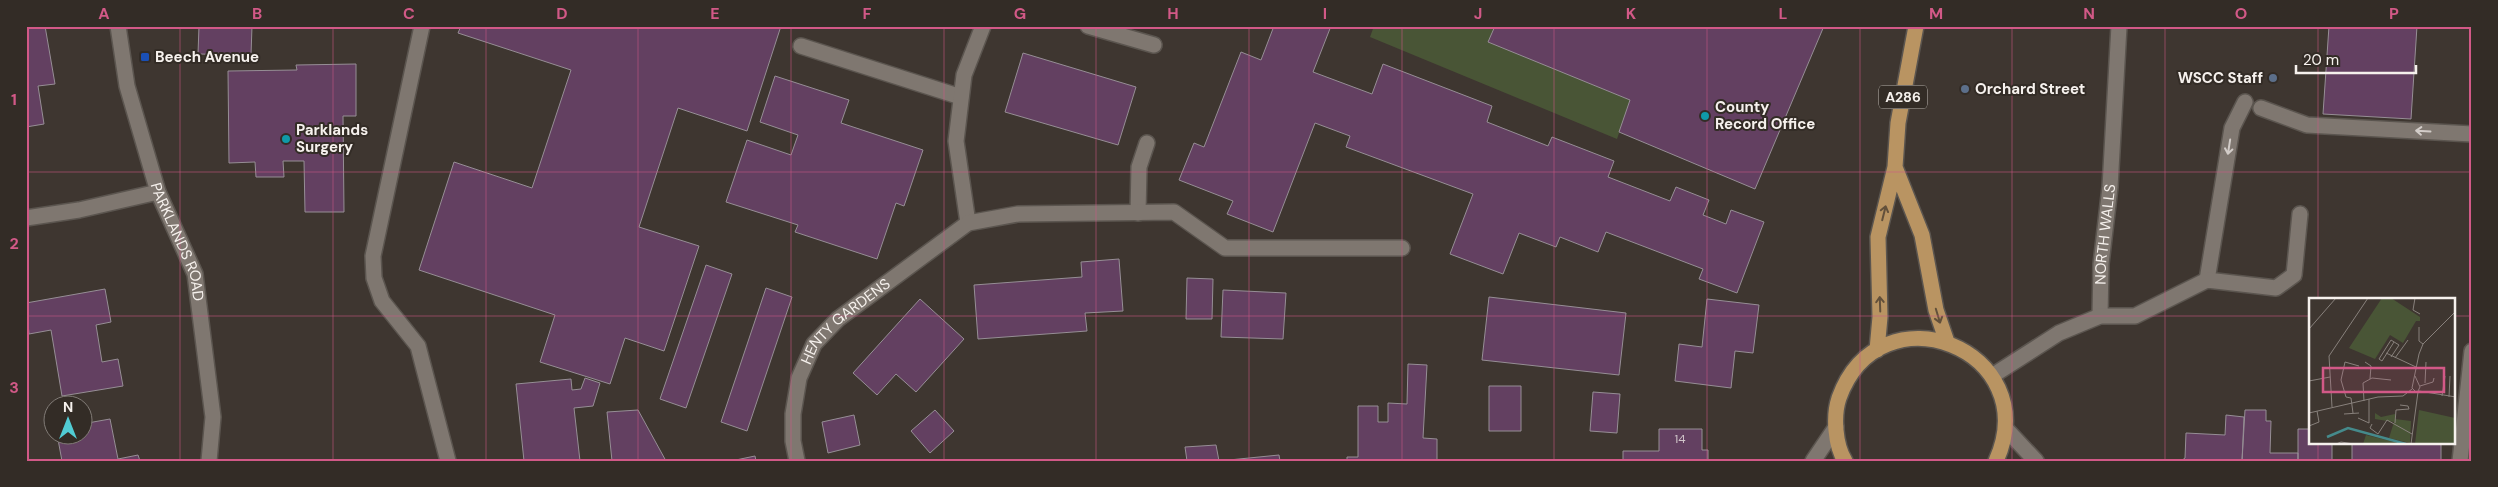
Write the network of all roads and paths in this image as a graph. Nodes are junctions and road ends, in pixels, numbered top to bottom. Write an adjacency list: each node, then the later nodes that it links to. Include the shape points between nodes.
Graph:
1 (118, 26): 15 (street, PARKLANDS ROAD, via 127,86)
2 (422, 26): 30 (street, via 373,256 374,278 382,301 418,346)
3 (983, 26): 9 (street, via 964,75)
4 (1088, 26): 7 (street)
5 (1916, 26): 14 (main road, A286, via 1898,122)
6 (2119, 26): 22 (street, NORTH WALLS, via 2110,188 2100,264)
7 (1154, 45)
8 (801, 46): 9 (street)
9 (961, 97): 19 (street, via 956,141)
10 (2245, 102): 21 (street, one-way to 21, via 2232,128)
11 (2261, 108): 12 (street, one-way to 11, via 2307,124)
12 (2472, 134)
13 (1147, 143): 16 (street, via 1139,167)
14 (1895, 167): 23 (main road, A286, one-way to 23, via 1922,235 1936,310); 24 (main road, A286, one-way to 14, via 1880,317 1878,237)
15 (158, 192): 18 (street); 29 (street, PARKLANDS ROAD, via 195,274 213,417)
16 (1138, 213): 19 (street, HENTY GARDENS, via 1018,214); 20 (street, HENTY GARDENS, via 1174,212 1225,248)
17 (2300, 214): 21 (street, via 2294,275 2276,288)
18 (26, 218)
19 (968, 223): 31 (street, HENTY GARDENS, via 838,319 814,344 799,378 793,414)
20 (1402, 248)
21 (2206, 280): 22 (street, via 2135,316)
22 (2100, 316): 26 (street, via 2059,334)
23 (1947, 342): 24 (main road, via 1923,338 1900,340); 26 (main road, via 1980,362)
24 (1877, 350): 27 (main road, via 1858,364 1845,383 1837,404)
25 (2472, 351): 36 (street)
26 (1992, 376): 28 (main road, via 2003,402)
27 (1836, 427): 32 (street); 33 (main road)
28 (2006, 428): 34 (main road); 35 (street)
29 (209, 461)
30 (448, 461)
31 (797, 461)
32 (1813, 461)
33 (1846, 461)
34 (1996, 461)
35 (2036, 461)
36 (2460, 461)

